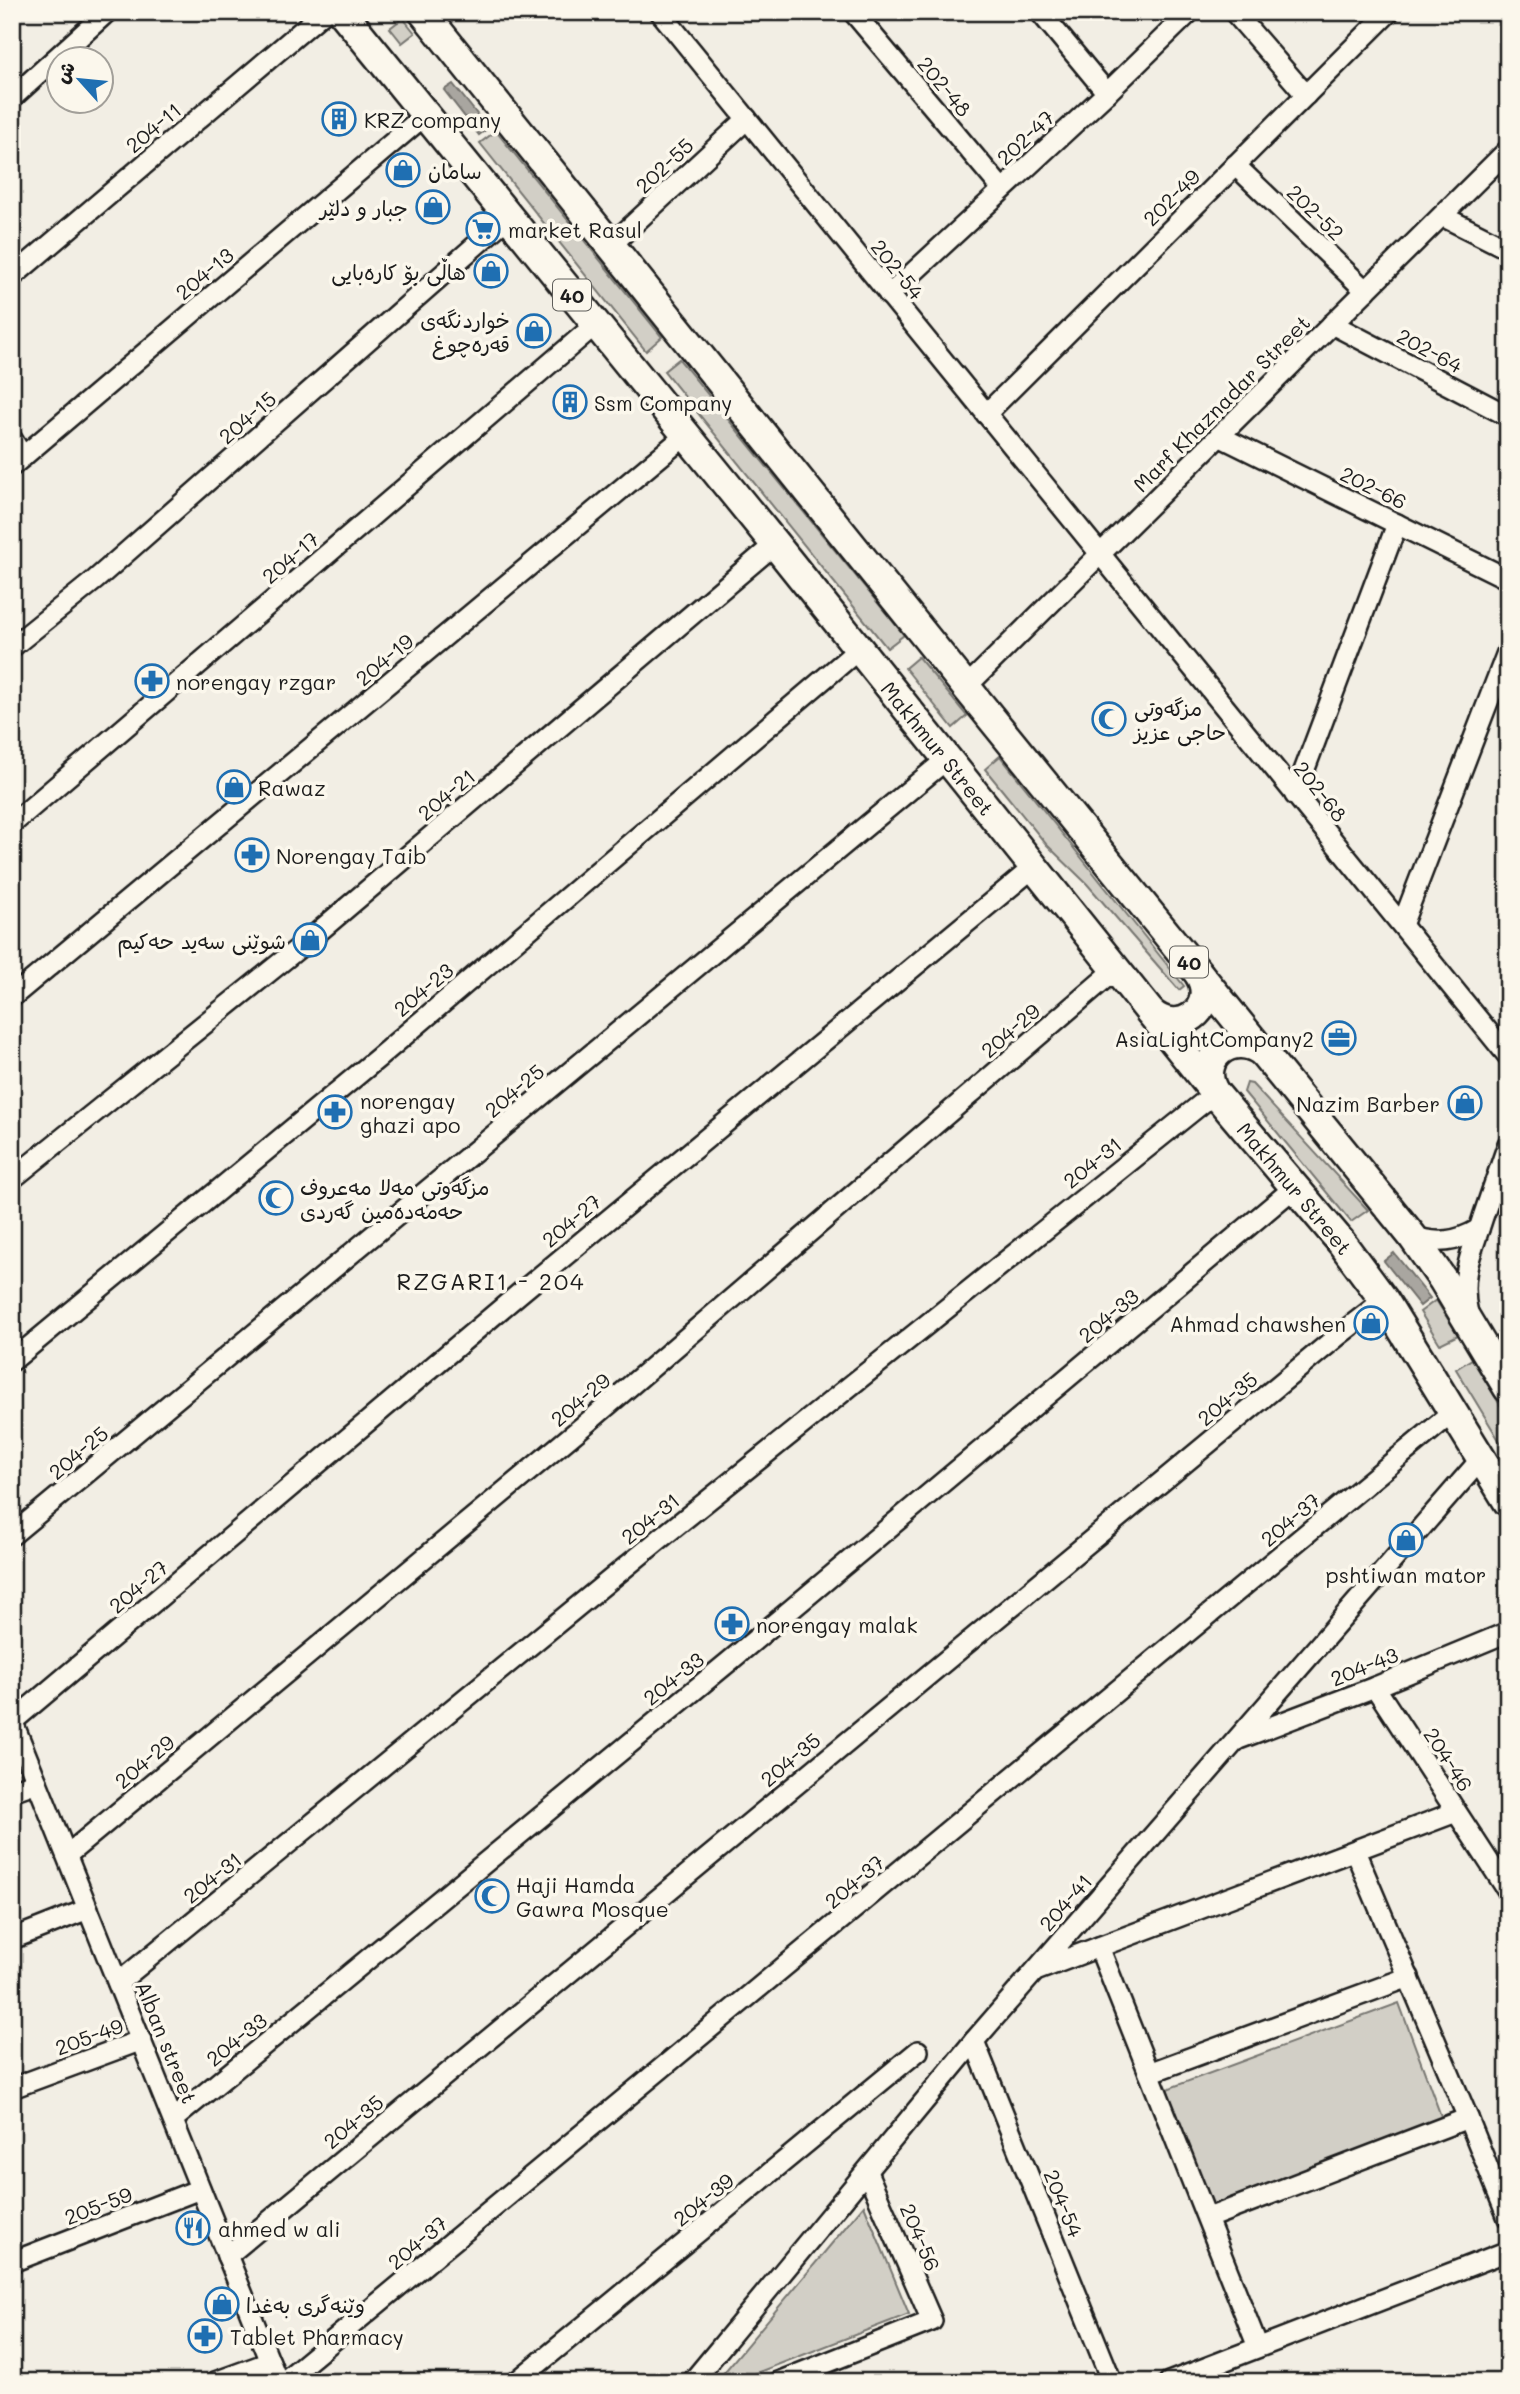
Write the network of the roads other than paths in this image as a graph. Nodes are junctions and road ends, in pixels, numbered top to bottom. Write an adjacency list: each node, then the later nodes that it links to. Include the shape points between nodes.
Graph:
1 (107, 12): 13 (street)
2 (324, 12): 23 (street, 204-11)
3 (342, 12): 14 (highway, Makhmur Street / 40)
4 (423, 12): 21 (highway, 40)
5 (660, 12): 15 (street, 202-54)
6 (853, 12): 18 (street, 202-48)
7 (1040, 12): 11 (street)
8 (1190, 12): 11 (street, 202-47)
9 (1234, 12): 12 (street)
10 (1389, 12): 12 (street, 202-49)
11 (1107, 93): 18 (street, 202-47)
12 (1306, 95): 17 (street, 202-49)
13 (12, 98)
14 (425, 115): 20 (highway, Makhmur Street / 40); 33 (street, 204-13)
15 (747, 119): 21 (street, 202-55); 25 (street, 202-54)
16 (1508, 150): 19 (street, Marf Khaznadar Street)
17 (1236, 165): 24 (street, 202-52); 28 (street, 202-49)
18 (1002, 189): 25 (street, 202-47)
19 (1442, 216): 22 (street); 24 (street, Marf Khaznadar Street)
20 (508, 217): 26 (highway, Makhmur Street / 40); 38 (street, 204-15, via 95,580)
21 (611, 245): 41 (highway, 40)
22 (1508, 249)
23 (12, 277)
24 (1366, 291): 27 (street, Marf Khaznadar Street)
25 (889, 295): 28 (street, 202-54)
26 (596, 324): 30 (highway, Makhmur Street / 40); 44 (street, 204-17)
27 (1332, 324): 29 (street, 202-64); 31 (street, Marf Khaznadar Street)
28 (986, 414): 36 (street, 202-54)
29 (1508, 416)
30 (686, 435): 35 (highway, Makhmur Street / 40); 49 (street, 204-19)
31 (1219, 436): 34 (street, 202-66); 36 (street, Marf Khaznadar Street)
32 (12, 439): 33 (street)
33 (18, 461)
34 (1397, 524): 37 (street, 202-66); 43 (street)
35 (775, 544): 39 (highway, Makhmur Street / 40); 55 (street, 204-21, via 310,939)
36 (1100, 555): 41 (street, Marf Khaznadar Street); 43 (street, 202-68)
37 (1508, 579)
38 (12, 647)
39 (859, 649): 42 (highway, Makhmur Street / 40); 61 (street, 204-23, via 378,1058)
40 (1508, 650): 46 (street)
41 (966, 687): 48 (highway, 40)
42 (947, 759): 45 (highway, Makhmur Street / 40); 66 (street, 204-25)
43 (1295, 795): 46 (street, 202-68)
44 (12, 824)
45 (1034, 867): 47 (highway, Makhmur Street / 40); 69 (street, 204-27)
46 (1402, 926): 52 (street, 202-68)
47 (1116, 969): 50 (highway, Makhmur Street / 40); 75 (street, 204-29, via 594,1417)
48 (1199, 974): 50 (highway, via 1205,994 1193,1016 1169,1022); 51 (highway, 40)
49 (12, 997)
50 (1148, 1010): 53 (highway, Makhmur Street / 40)
51 (1264, 1053): 53 (highway, via 1245,1043 1220,1051 1210,1069); 58 (highway, 40)
52 (1508, 1056)
53 (1215, 1093): 56 (highway, Makhmur Street / 40); 82 (street, 204-31)
54 (1508, 1144): 57 (street)
55 (12, 1179)
56 (1295, 1187): 59 (highway, Makhmur Street / 40); 89 (street, 204-33)
57 (1479, 1229): 58 (street, via 1453,1241); 60 (street, via 1465,1276)
58 (1412, 1236): 60 (highway, 40)
59 (1384, 1300): 63 (highway, Makhmur Street / 40); 95 (street, 204-35)
60 (1471, 1325): 62 (highway, 40)
61 (12, 1361)
62 (1508, 1388)
63 (1452, 1413): 64 (highway, Makhmur Street / 40); 100 (street, 204-37)
64 (1481, 1459): 65 (highway, Makhmur Street / 40); 70 (street, 204-41)
65 (1508, 1502)
66 (12, 1535)
67 (1508, 1632): 68 (street, 204-43)
68 (1375, 1687): 70 (street, 204-43); 73 (street, 204-46)
69 (13, 1720): 71 (street, Alban street)
70 (1237, 1740): 80 (street, 204-41)
71 (37, 1782): 72 (street); 75 (street, Alban street)
72 (12, 1791)
73 (1456, 1812): 74 (street); 76 (street, 204-46)
74 (1355, 1851): 79 (street); 81 (street)
75 (67, 1855): 77 (street, Alban street)
76 (1508, 1891)
77 (88, 1909): 78 (street); 82 (street, Alban street)
78 (12, 1939)
79 (1099, 1947): 80 (street); 86 (street)
80 (1035, 1971): 84 (street, 204-41)
81 (1409, 1977): 86 (street); 88 (street)
82 (118, 1983): 83 (street, Alban street)
83 (142, 2040): 87 (street, 205-49); 89 (street, Alban street)
84 (974, 2041): 90 (street, 204-41); 104 (street, 204-54)
85 (918, 2051): 101 (street, 204-39)
86 (1149, 2073): 92 (street)
87 (12, 2088)
88 (1468, 2118): 92 (street); 93 (street)
89 (174, 2119): 91 (street, Alban street)
90 (867, 2172): 102 (street, 204-41); 103 (street, 204-56, via 932,2321)
91 (200, 2189): 95 (street, Alban street); 96 (street, 205-59)
92 (1208, 2218): 97 (street)
93 (1508, 2218)
94 (1508, 2251): 97 (street)
95 (227, 2256): 98 (street, Alban street)
96 (12, 2262)
97 (1258, 2347): 105 (street)
98 (270, 2362): 99 (street); 100 (street, Alban street)
99 (215, 2382)
100 (280, 2382)
101 (516, 2382)
102 (692, 2382)
103 (778, 2382)
104 (1112, 2382)
105 (1168, 2382)

